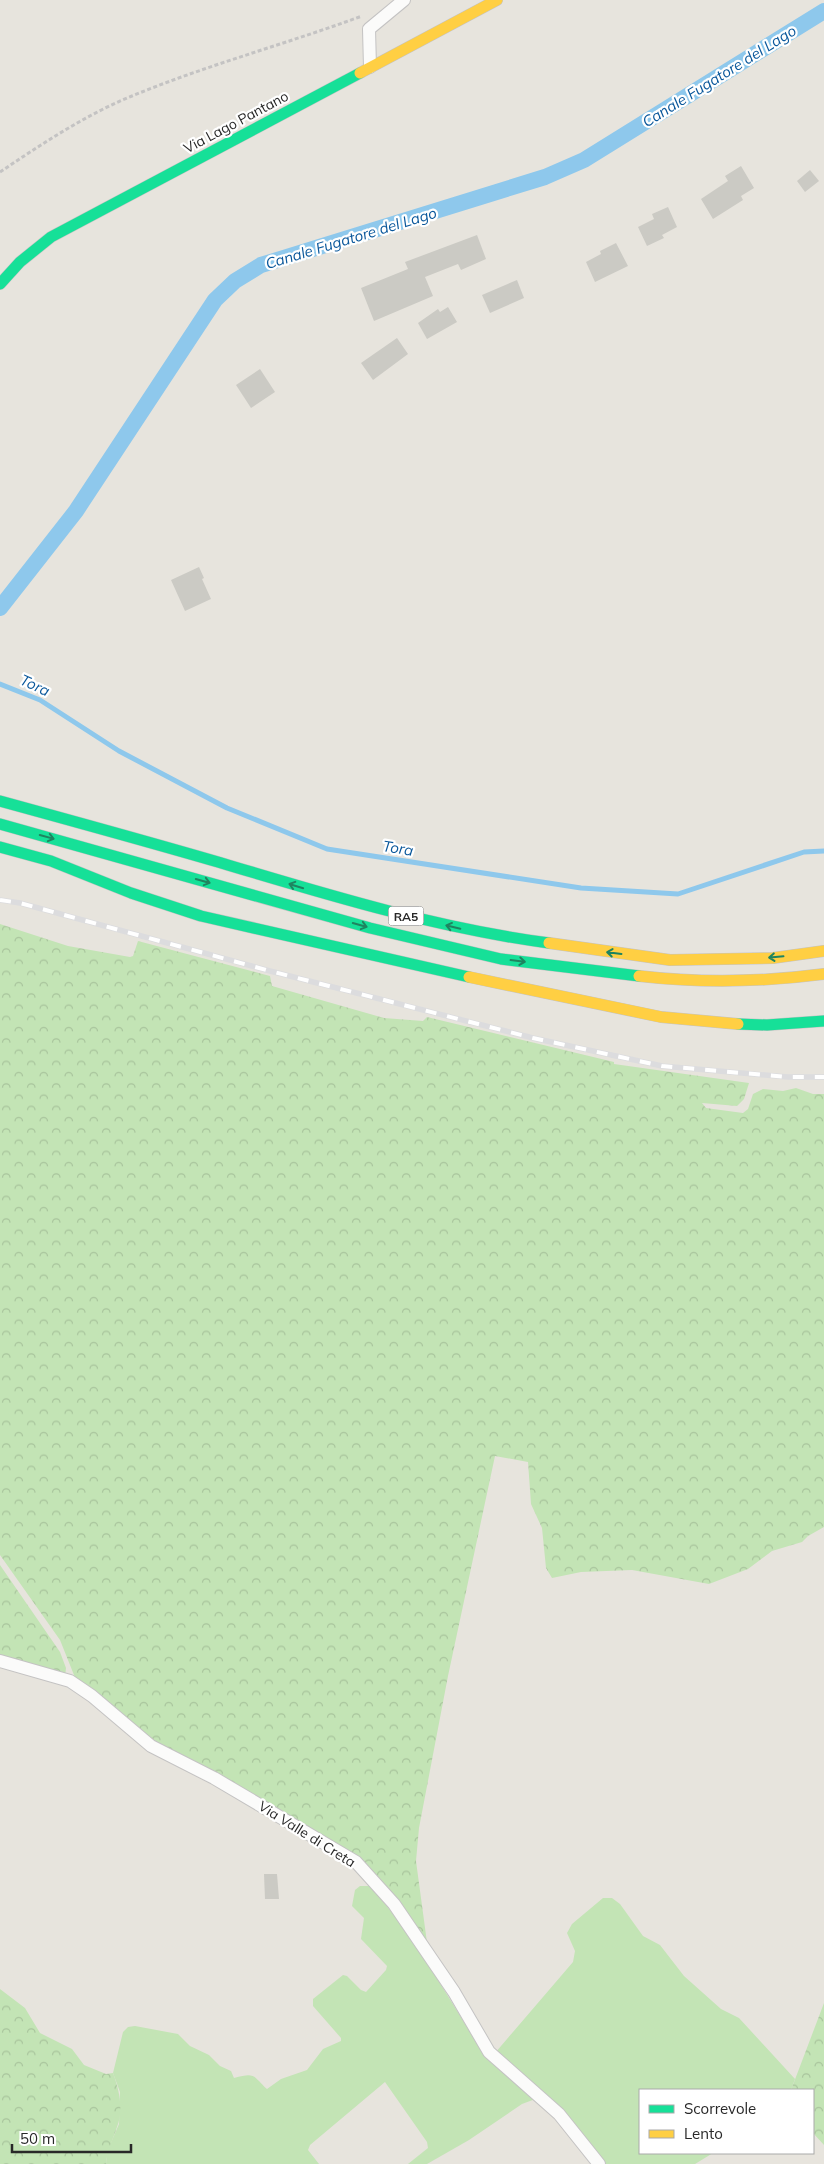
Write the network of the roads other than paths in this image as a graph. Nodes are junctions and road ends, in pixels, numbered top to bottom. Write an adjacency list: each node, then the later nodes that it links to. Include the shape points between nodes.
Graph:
1 (404, 0): 3 (street, via 369,29)
2 (497, 0): 3 (main road, Via Lago Pantano)
3 (370, 67): 4 (main road, Via Lago Pantano, via 51,237 20,262)
4 (0, 284)
5 (0, 801): 8 (main road, RA5, one-way to 5, via 773,958 670,960 489,935 369,907)
6 (0, 824): 9 (main road, RA5, one-way to 9, via 370,928 502,959 684,981)
7 (0, 847): 10 (main road, via 51,861 131,893 201,916 523,989 688,1020 767,1025)
8 (824, 952)
9 (824, 974)
10 (824, 1021)
11 (0, 1661): 12 (street, Via Valle di Creta, via 70,1681 151,1746 214,1778 356,1862 394,1904 454,1992 488,2052 559,2114)
12 (599, 2164)

